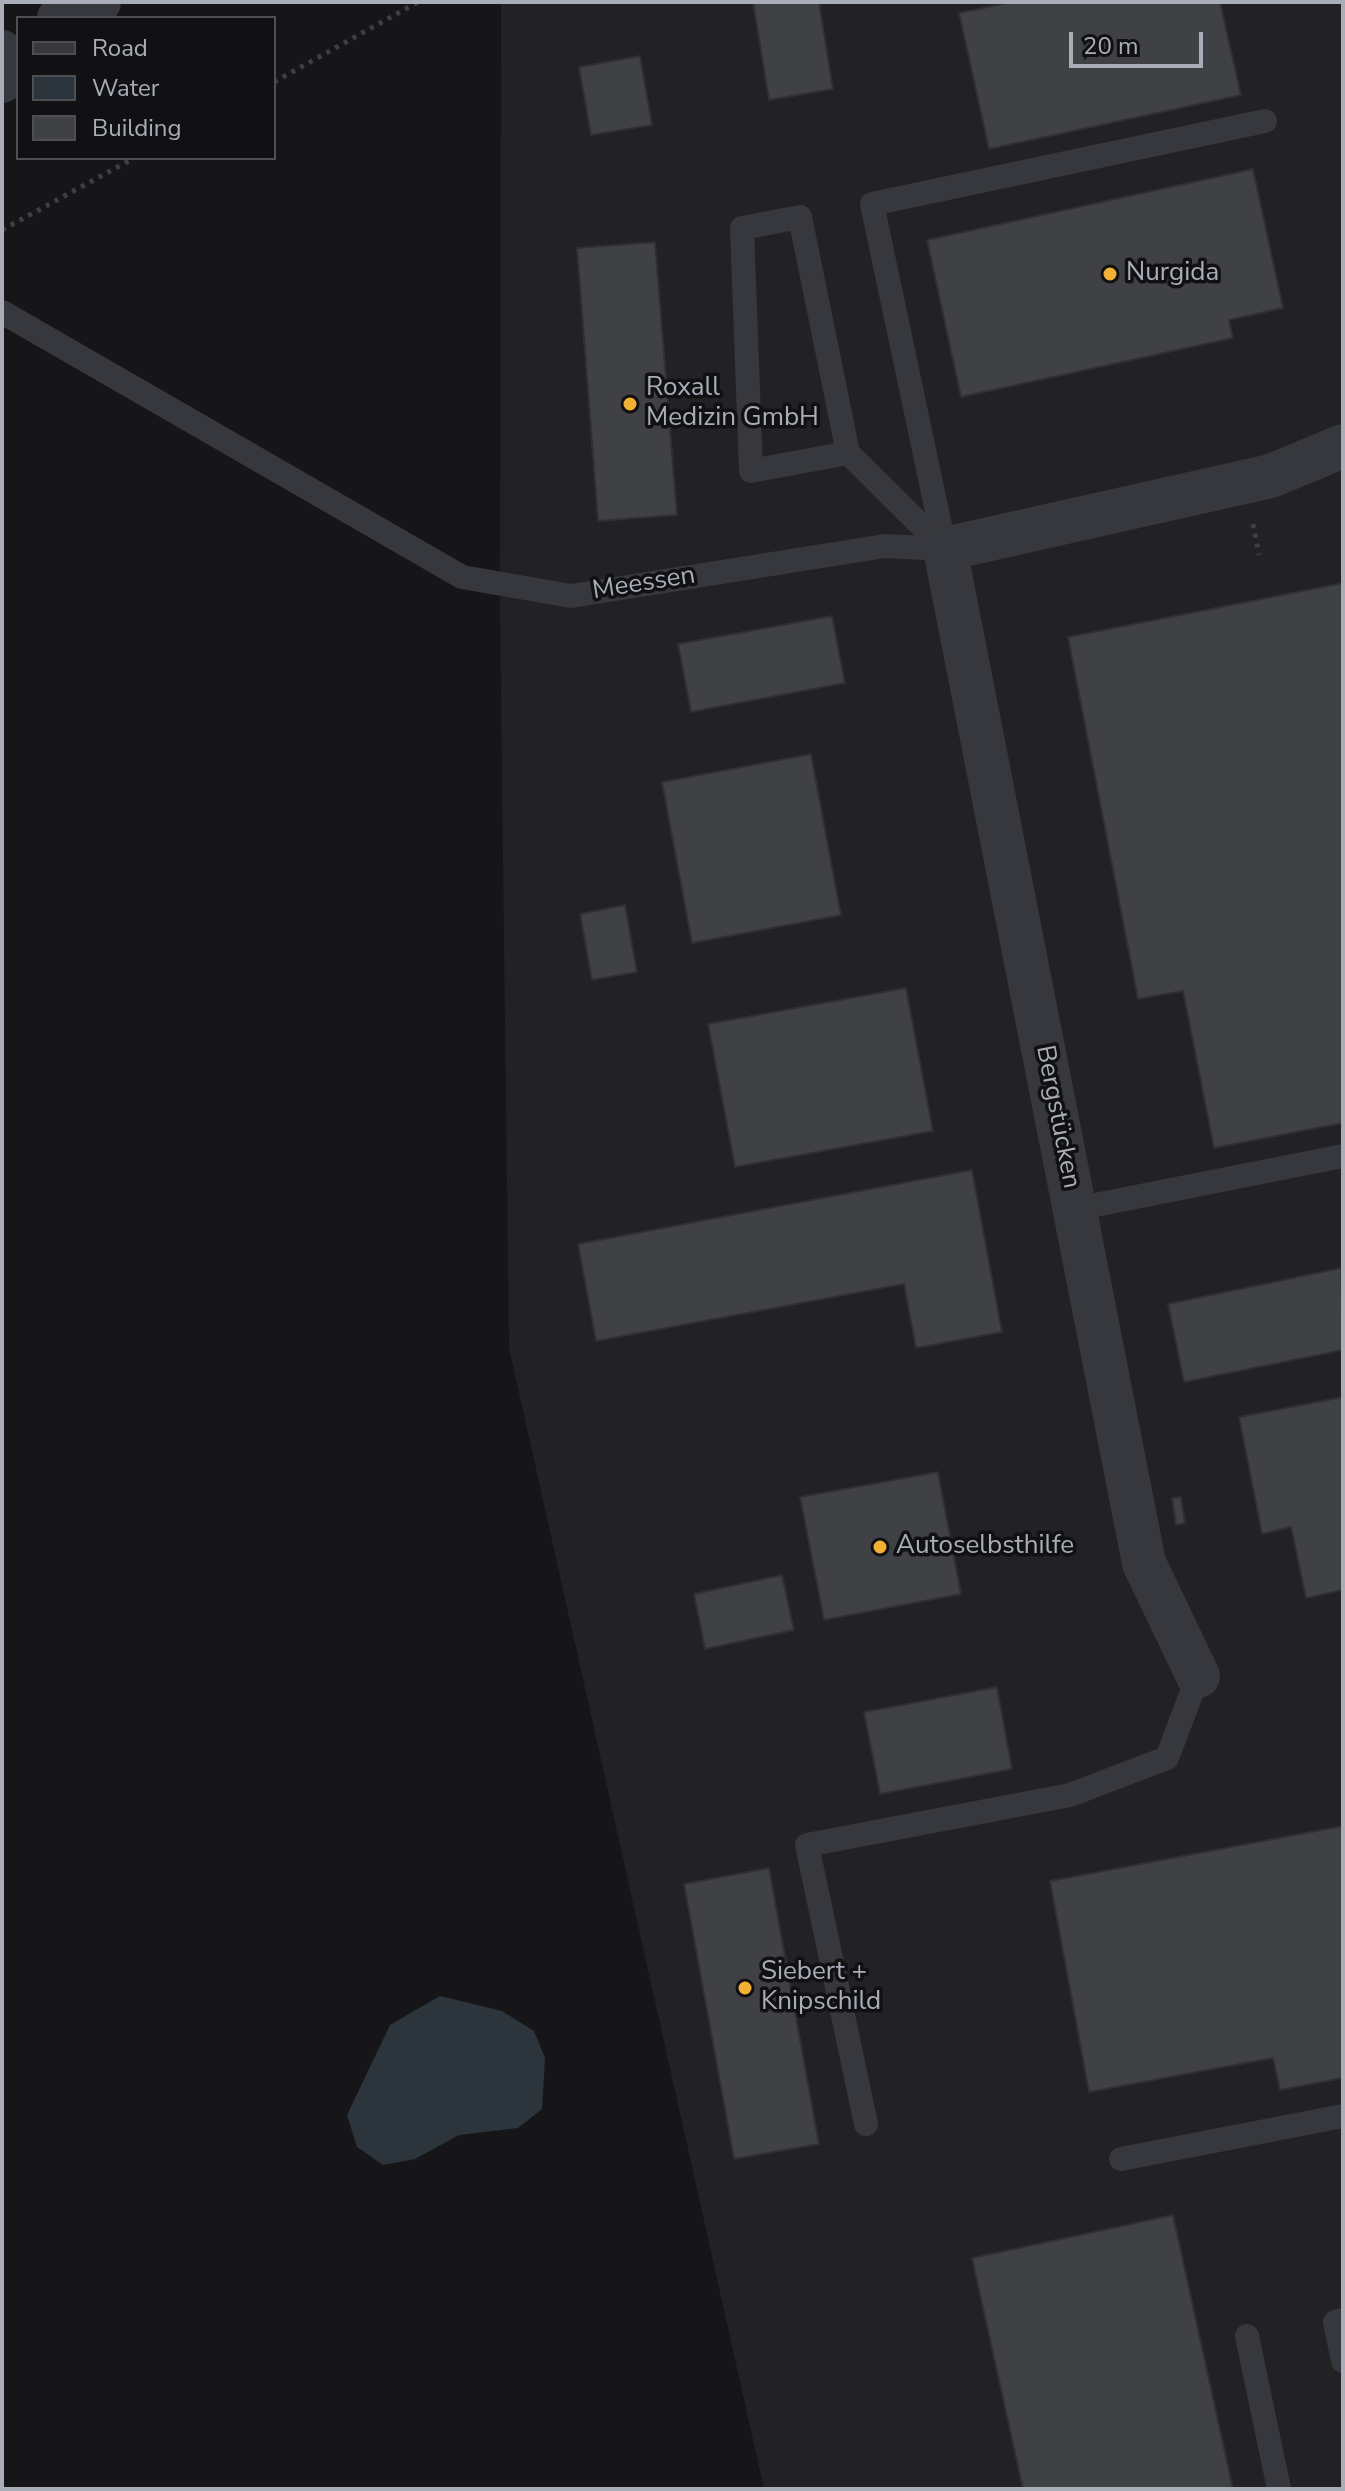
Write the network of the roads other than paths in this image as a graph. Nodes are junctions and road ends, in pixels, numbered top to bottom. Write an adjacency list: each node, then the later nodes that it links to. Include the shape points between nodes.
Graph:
1 (99, 2): 2 (street)
2 (64, 16)
3 (2, 52): 4 (street)
4 (2, 81)
5 (1265, 121): 9 (lane, via 872,204)
6 (2, 312): 9 (lane, Meessen, via 462,577 571,596 885,546)
7 (1343, 446): 9 (street, Meessen, via 1271,476)
8 (848, 453): 8 (lane, via 800,217 742,228 751,471); 9 (lane)
9 (945, 549): 11 (street, Bergstücken)
10 (1343, 1156): 11 (lane)
11 (1075, 1209): 12 (street, Bergstücken, via 1144,1563)
12 (1198, 1676): 14 (lane, via 1167,1758 1070,1795 807,1845)
13 (1343, 2116): 15 (lane)
14 (866, 2124)
15 (1121, 2159)
16 (1343, 2320): 18 (lane, via 1335,2322)
17 (1247, 2336): 19 (lane)
18 (1343, 2361)
19 (1279, 2489)

